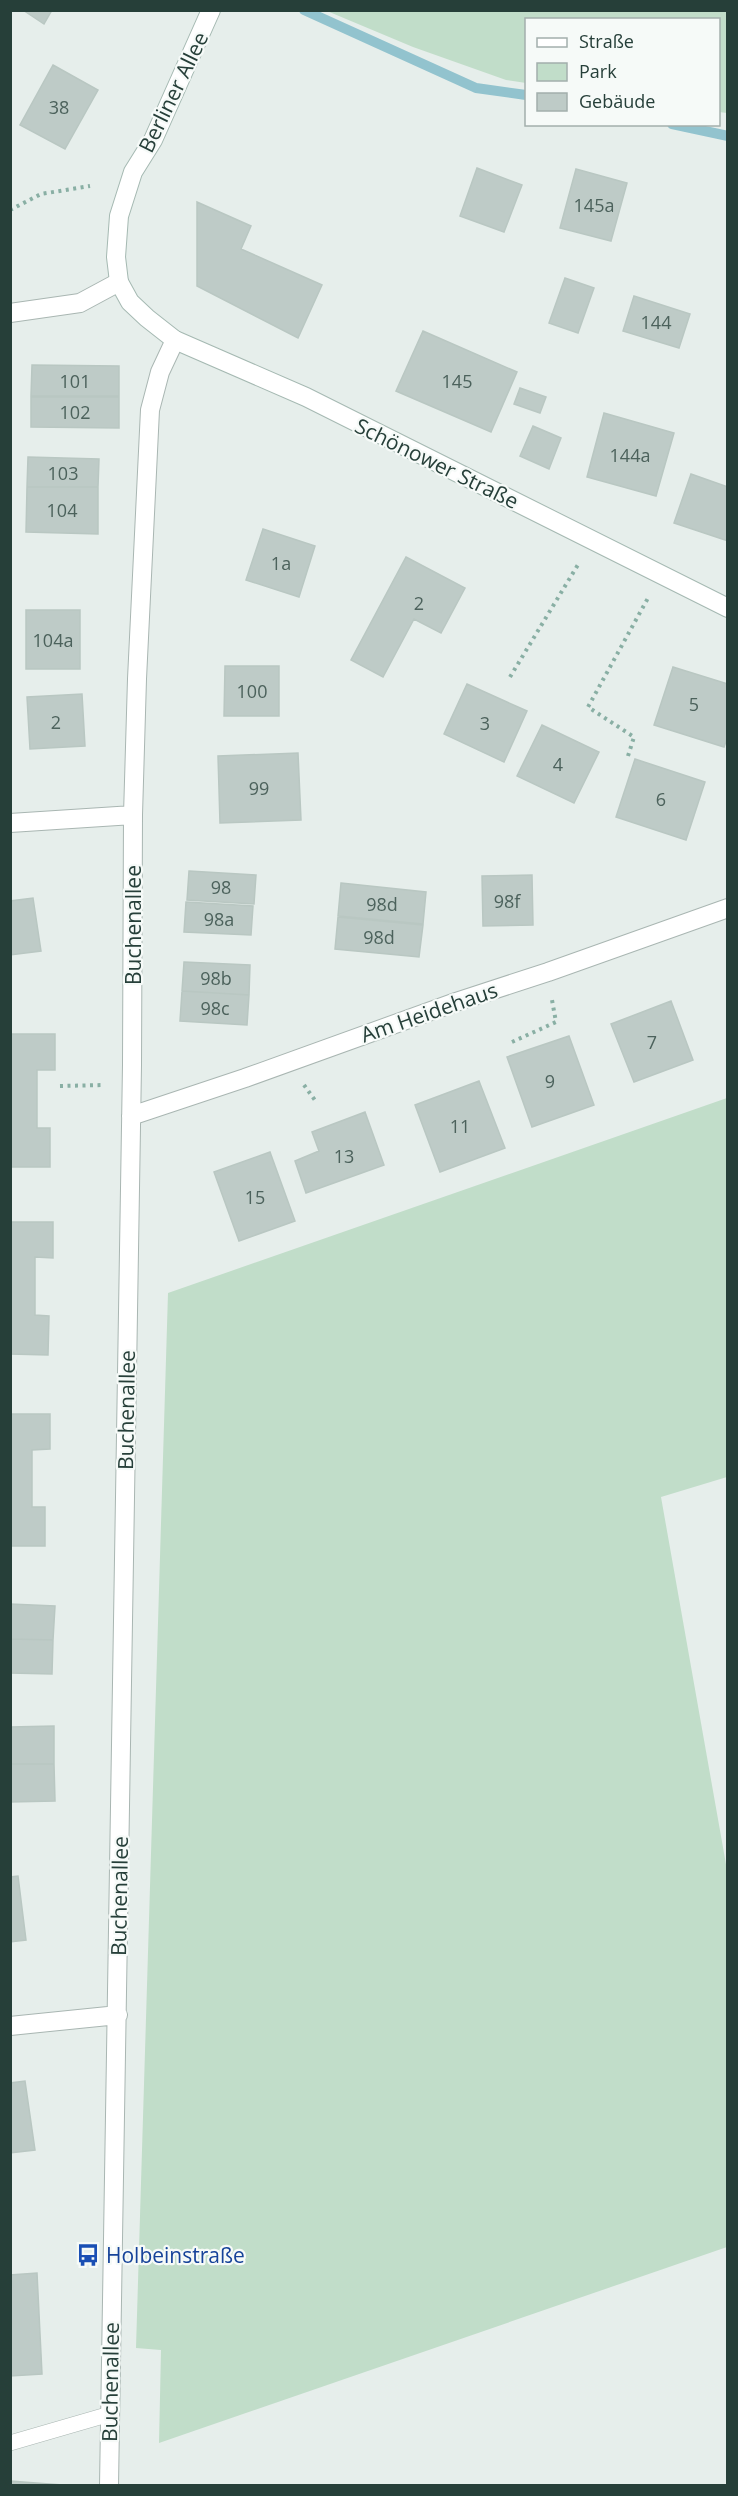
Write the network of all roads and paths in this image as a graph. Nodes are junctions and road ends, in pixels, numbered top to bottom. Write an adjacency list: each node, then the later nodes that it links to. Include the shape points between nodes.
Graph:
1 (211, 10): 4 (street, Berliner Allee, via 153,140 133,172 119,216)
2 (90, 186): 3 (path, via 41,194)
3 (10, 210)
4 (118, 282): 5 (street, via 80,303); 6 (street, Schönower Straße, via 130,302)
5 (10, 313)
6 (175, 340): 9 (street, Schönower Straße, via 306,397); 12 (street, Buchenallee, via 160,372 150,410)
7 (579, 562): 10 (path)
8 (648, 597): 11 (path, via 588,707 634,737)
9 (728, 608)
10 (510, 677)
11 (628, 756)
12 (133, 815): 13 (street); 17 (street, Buchenallee)
13 (10, 823)
14 (728, 908): 15 (street, Am Heidehaus)
15 (548, 972): 16 (path, via 556,1022); 19 (street, Am Heidehaus)
16 (512, 1042)
17 (132, 1085): 18 (path); 19 (street, Buchenallee)
18 (60, 1086)
19 (131, 1116): 20 (street, Buchenallee)
20 (118, 2015): 21 (street); 22 (street, Buchenallee)
21 (10, 2026)
22 (110, 2414): 23 (lane); 24 (street, Buchenallee)
23 (10, 2443)
24 (108, 2486)

